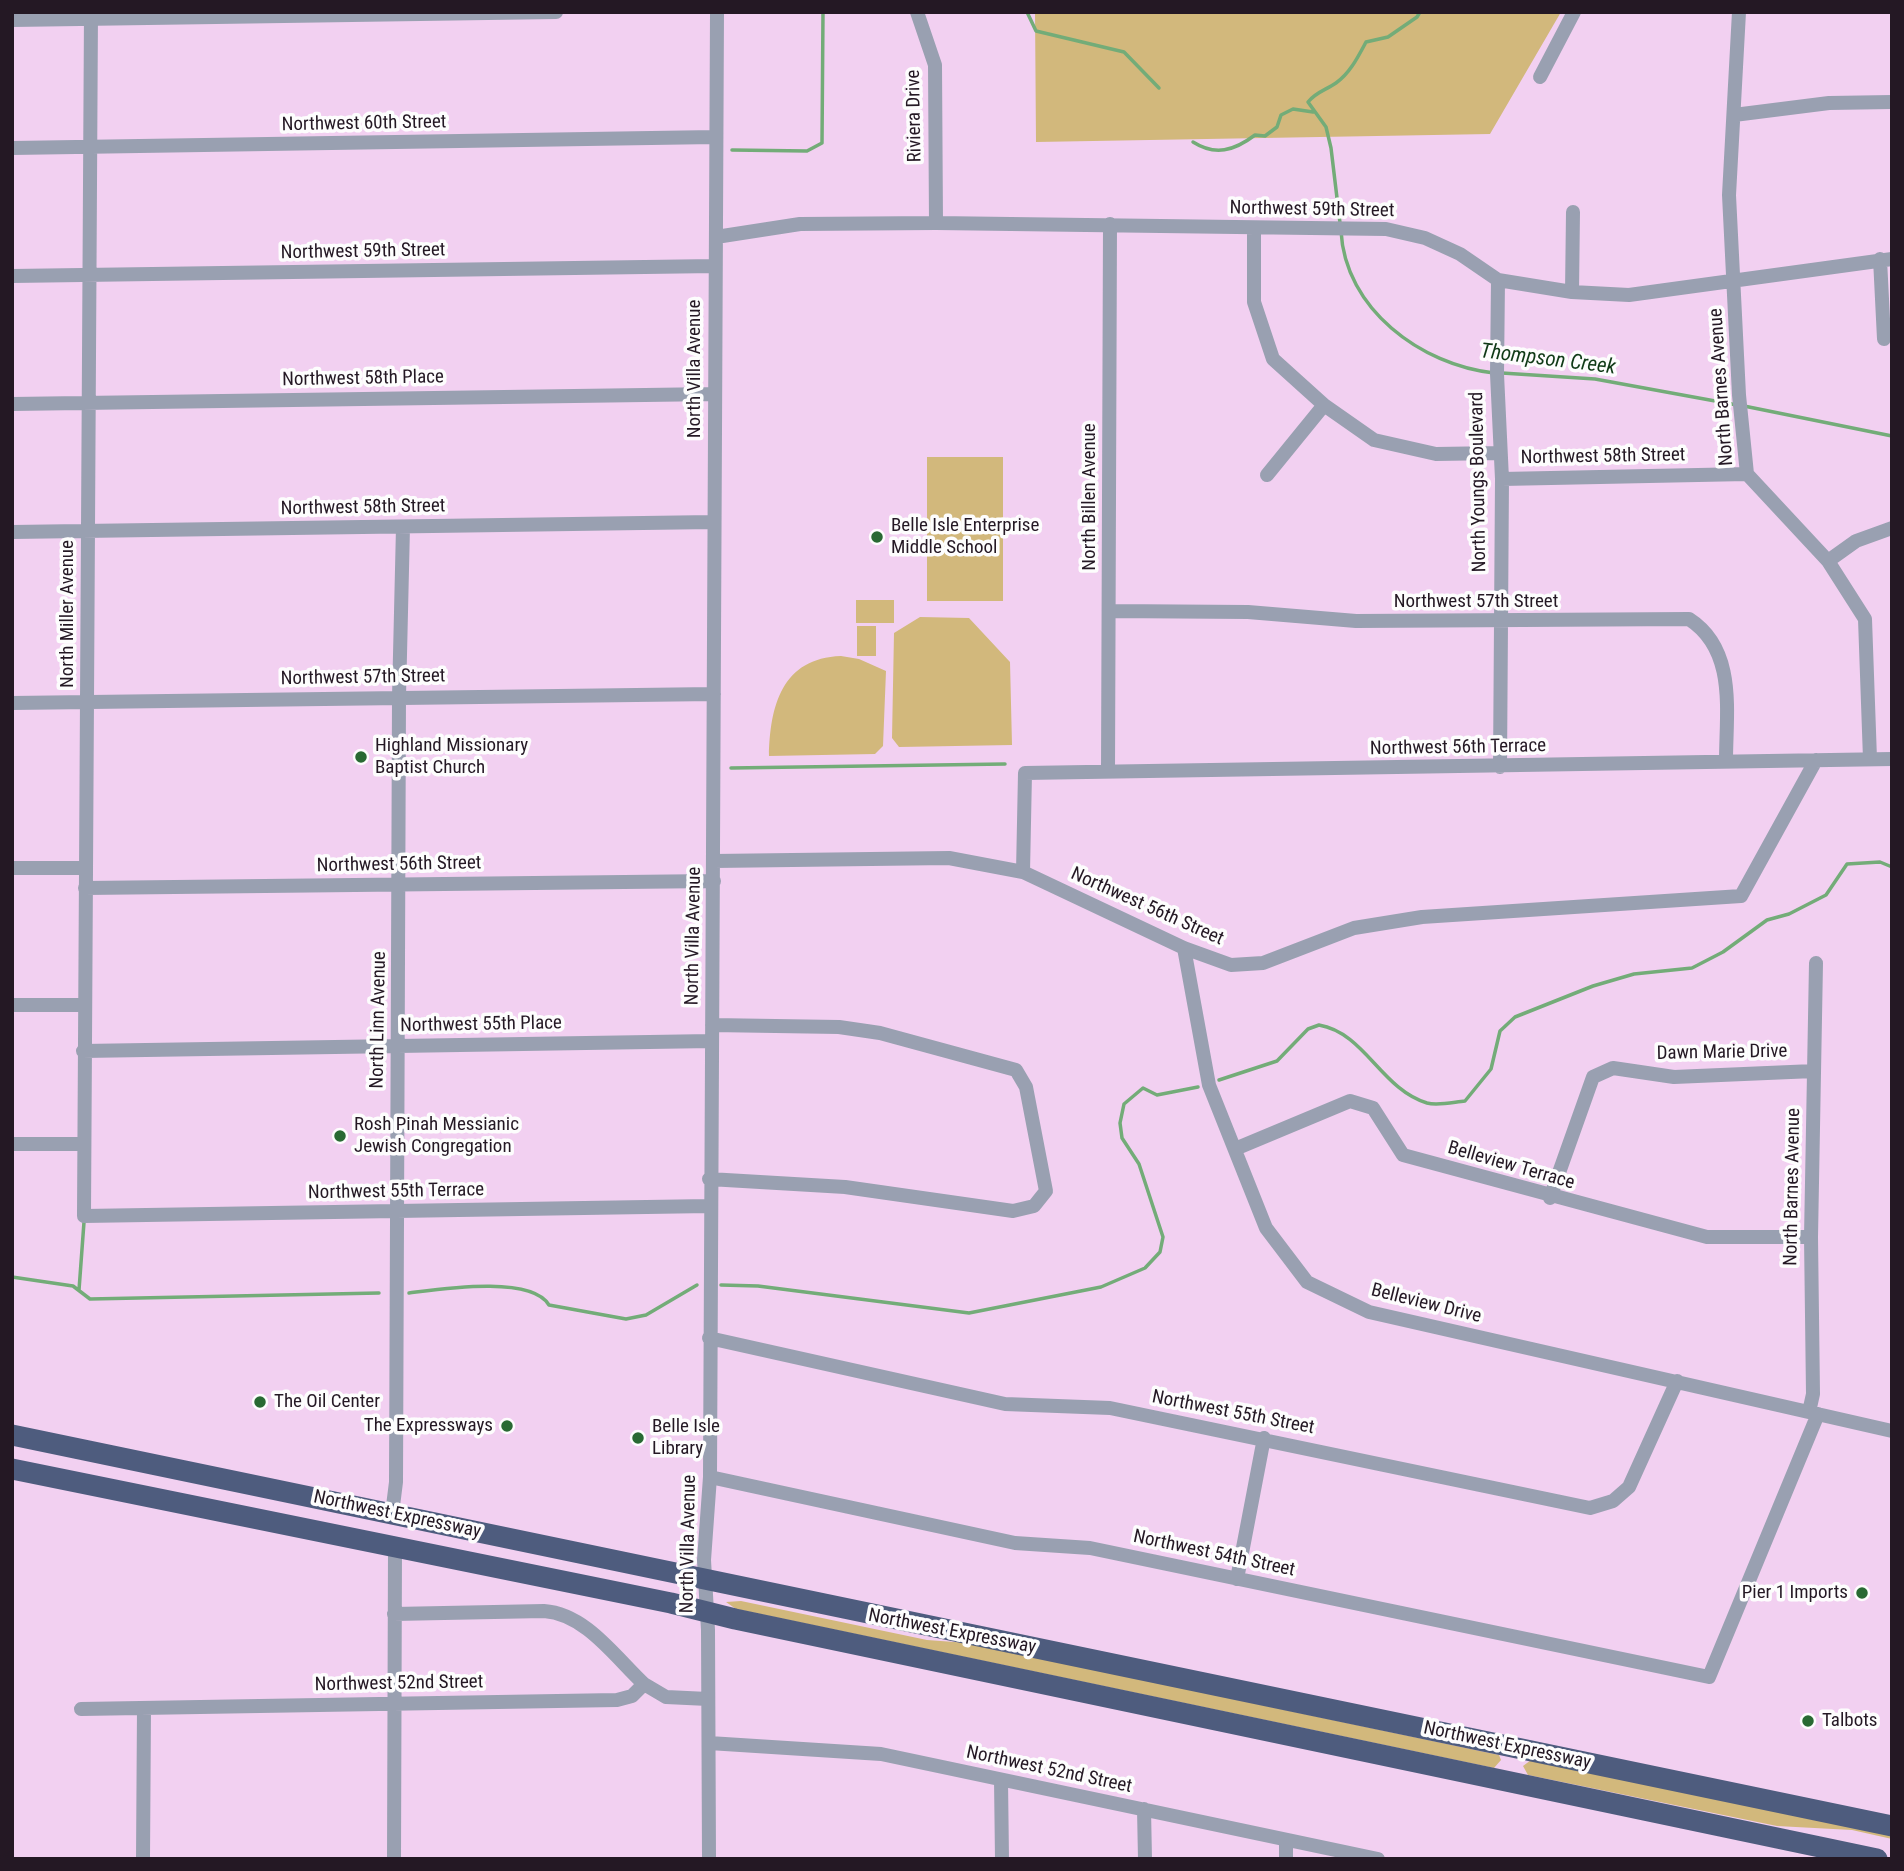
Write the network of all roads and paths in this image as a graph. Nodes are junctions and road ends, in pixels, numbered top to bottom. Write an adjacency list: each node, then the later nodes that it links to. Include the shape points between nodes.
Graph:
1 (556, 12): 6 (street)
2 (717, 12): 11 (street, North Villa Avenue)
3 (917, 12): 15 (street, Riviera Drive, via 935,65)
4 (1574, 12): 8 (street)
5 (1739, 12): 10 (street, North Barnes Avenue)
6 (91, 16): 7 (street); 12 (street, North Miller Avenue)
7 (12, 20)
8 (1540, 77)
9 (1892, 102): 10 (street, via 1829,103)
10 (1734, 116): 23 (street, North Barnes Avenue, via 1728,195)
11 (715, 137): 12 (street, Northwest 60th Street); 18 (street, North Villa Avenue)
12 (90, 147): 13 (street, Northwest 60th Street); 21 (street, North Miller Avenue)
13 (12, 148)
14 (1573, 212): 25 (street)
15 (936, 223): 16 (street, Northwest 59th Street); 18 (street, Northwest 59th Street, via 800,224)
16 (1110, 224): 17 (street, Northwest 59th Street); 41 (street, North Billen Avenue)
17 (1254, 229): 24 (street, Northwest 59th Street, via 1386,229 1425,238 1460,254); 30 (street, Northwest 58th Street, via 1254,302 1273,359)
18 (716, 237): 20 (street, North Villa Avenue)
19 (1886, 259): 23 (street, Northwest 59th Street); 26 (street)
20 (715, 266): 21 (street, Northwest 59th Street); 27 (street, North Villa Avenue)
21 (89, 275): 22 (street, Northwest 59th Street); 28 (street, North Miller Avenue)
22 (12, 276)
23 (1735, 278): 25 (street, Northwest 59th Street, via 1629,295); 32 (street, North Barnes Avenue)
24 (1498, 281): 25 (street, Northwest 59th Street); 31 (street, North Youngs Boulevard)
25 (1572, 292)
26 (1884, 339)
27 (715, 394): 28 (street, Northwest 58th Place); 35 (street, North Villa Avenue)
28 (88, 402): 29 (street, Northwest 58th Place); 38 (street, North Miller Avenue)
29 (12, 404)
30 (1324, 405): 31 (street, Northwest 58th Street, via 1374,440 1436,454); 33 (street)
31 (1499, 453): 34 (street, North Youngs Boulevard)
32 (1747, 474): 34 (street, Northwest 58th Street); 40 (street, North Barnes Avenue)
33 (1267, 475)
34 (1502, 479): 42 (street, North Youngs Boulevard)
35 (713, 522): 36 (street, Northwest 58th Street); 43 (street, North Villa Avenue)
36 (403, 527): 38 (street, Northwest 58th Street); 44 (street, North Linn Avenue)
37 (1892, 528): 40 (street, via 1856,541)
38 (88, 530): 39 (street, Northwest 58th Street); 45 (street, North Miller Avenue)
39 (12, 532)
40 (1828, 561): 47 (street, North Barnes Avenue, via 1865,619)
41 (1109, 611): 42 (street, Northwest 57th Street, via 1248,612 1356,621); 52 (street, North Billen Avenue)
42 (1499, 621): 50 (street, Northwest 57th Street, via 1689,619 1702,627 1726,677); 51 (street, North Youngs Boulevard)
43 (714, 694): 44 (street, Northwest 57th Street); 53 (street, North Villa Avenue)
44 (399, 697): 45 (street, Northwest 57th Street); 58 (street, North Linn Avenue)
45 (86, 702): 46 (street, Northwest 57th Street); 55 (street, North Miller Avenue)
46 (12, 703)
47 (1870, 759): 48 (street, Northwest 56th Terrace); 49 (street, Northwest 56th Terrace)
48 (1892, 759)
49 (1816, 760): 50 (street, Northwest 56th Terrace); 60 (street, Northwest 56th Street, via 1741,895 1422,917 1354,928 1263,963 1231,965)
50 (1726, 761): 51 (street, Northwest 56th Terrace)
51 (1500, 767): 52 (street, Northwest 56th Terrace)
52 (1108, 770): 56 (street, Northwest 56th Terrace, via 1025,773)
53 (714, 861): 56 (street, Northwest 56th Street, via 949,858); 57 (street, North Villa Avenue)
54 (12, 868): 55 (street)
55 (85, 868): 59 (street, North Miller Avenue)
56 (1023, 872): 60 (street, Northwest 56th Street)
57 (714, 881): 58 (street, Northwest 56th Street); 64 (street, North Villa Avenue)
58 (400, 884): 59 (street, Northwest 56th Street); 66 (street, North Linn Avenue)
59 (85, 888): 63 (street, North Miller Avenue)
60 (1184, 948): 71 (street, Belleview Drive, via 1209,1086)
61 (1816, 963): 68 (street, North Barnes Avenue)
62 (12, 1005): 63 (street)
63 (83, 1005): 67 (street, North Miller Avenue)
64 (712, 1025): 65 (street, North Villa Avenue); 72 (street, via 880,1032 1016,1070 1026,1087 1046,1192 1034,1206 1013,1211 845,1187)
65 (712, 1041): 66 (street, Northwest 55th Place); 72 (street, North Villa Avenue)
66 (397, 1046): 67 (street, Northwest 55th Place); 75 (street, North Linn Avenue)
67 (83, 1051): 70 (street, North Miller Avenue)
68 (1814, 1071): 73 (street, Dawn Marie Drive, via 1674,1077 1613,1068 1593,1077); 77 (street, North Barnes Avenue)
69 (12, 1144): 70 (street)
70 (83, 1144): 76 (street, North Miller Avenue)
71 (1235, 1149): 73 (street, Belleview Terrace, via 1350,1101 1373,1108 1403,1155); 79 (street, Belleview Drive, via 1266,1228 1307,1282 1369,1312)
72 (709, 1179): 74 (street, North Villa Avenue)
73 (1550, 1198): 77 (street, Belleview Terrace, via 1707,1237)
74 (709, 1206): 75 (street, Northwest 55th Terrace); 78 (street, North Villa Avenue)
75 (396, 1211): 76 (street, Northwest 55th Terrace); 86 (street, North Linn Avenue, via 396,1482)
76 (84, 1216)
77 (1811, 1237): 80 (street, North Barnes Avenue)
78 (709, 1338): 83 (street, Northwest 55th Street, via 1005,1404 1110,1408); 85 (street, North Villa Avenue)
79 (1678, 1381): 80 (street, Belleview Drive); 83 (street, Northwest 55th Street, via 1629,1488 1613,1501 1590,1508)
80 (1814, 1413): 81 (street, Belleview Drive); 93 (street, North Barnes Avenue)
81 (1892, 1431)
82 (12, 1435): 86 (highway, Northwest Expressway)
83 (1264, 1438): 89 (street)
84 (12, 1469): 87 (highway, Northwest Expressway)
85 (709, 1477): 89 (street, Northwest 54th Street, via 1015,1543 1090,1548); 90 (street, North Villa Avenue)
86 (392, 1514): 87 (highway, via 382,1528); 90 (highway, Northwest Expressway)
87 (350, 1539): 88 (highway, Northwest Expressway)
88 (395, 1548): 91 (highway, Northwest Expressway); 92 (street)
89 (1237, 1579): 93 (street, Northwest 54th Street)
90 (705, 1580): 91 (street, North Villa Avenue); 102 (highway, Northwest Expressway)
91 (707, 1612): 95 (street, North Villa Avenue); 111 (highway, Northwest Expressway)
92 (394, 1614): 94 (street, via 563,1614 582,1625); 96 (street)
93 (1709, 1677)
94 (644, 1684): 95 (street, via 666,1697); 96 (street, Northwest 52nd Street, via 632,1696 617,1700)
95 (708, 1699): 99 (street, North Villa Avenue)
96 (393, 1703): 97 (street, Northwest 52nd Street); 105 (street)
97 (144, 1708): 98 (street, Northwest 52nd Street); 104 (street)
98 (81, 1709)
99 (709, 1743): 100 (street, Northwest 52nd Street, via 881,1754); 106 (street, North Villa Avenue)
100 (1001, 1780): 101 (street, Northwest 52nd Street); 107 (street)
101 (1144, 1809): 103 (street, Northwest 52nd Street); 108 (street)
102 (1892, 1826)
103 (1286, 1840): 109 (street); 110 (street, Northwest 52nd Street)
104 (143, 1859)
105 (394, 1859)
106 (709, 1859)
107 (1002, 1859)
108 (1145, 1859)
109 (1286, 1859)
110 (1378, 1859)
111 (1877, 1859)

